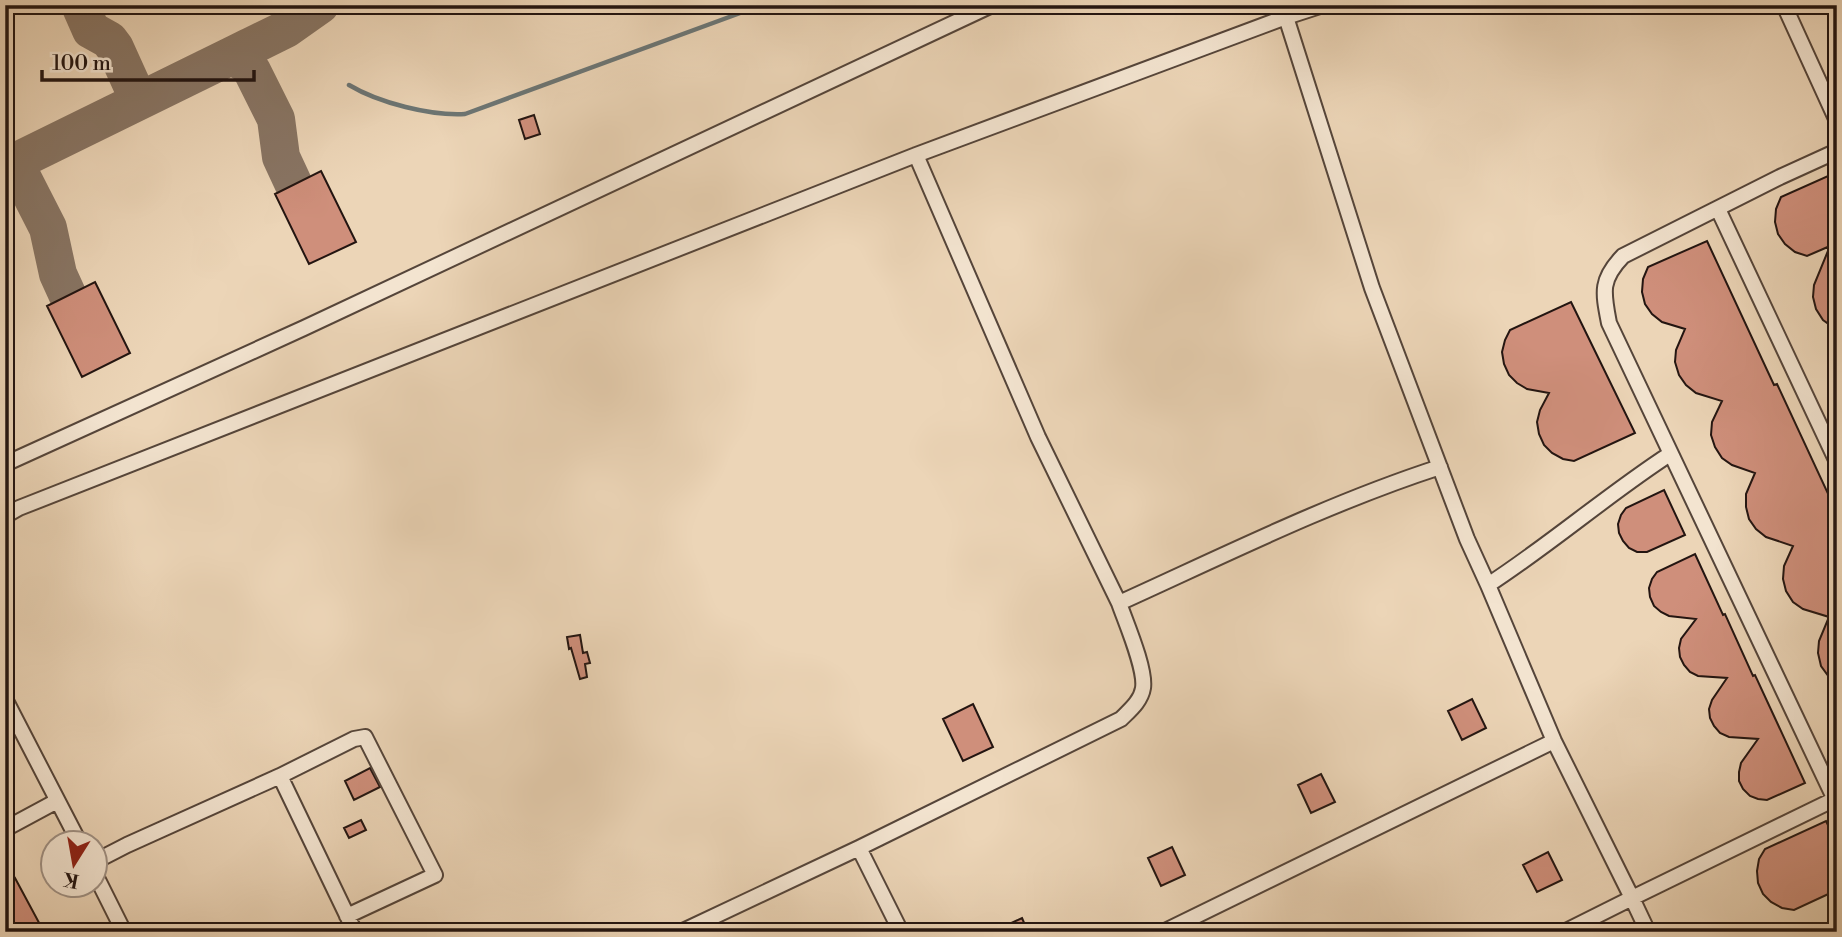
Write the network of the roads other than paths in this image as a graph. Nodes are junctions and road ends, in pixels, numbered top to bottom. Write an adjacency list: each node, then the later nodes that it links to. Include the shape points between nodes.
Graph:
1 (992, 5): 11 (lane)
2 (1323, 5): 4 (lane)
3 (1784, 5): 5 (lane)
4 (1286, 17): 7 (lane); 12 (lane, via 1373,288)
5 (1837, 121)
6 (1837, 151): 8 (lane)
7 (916, 155): 13 (lane); 15 (lane, via 1038,437)
8 (1718, 209): 9 (lane, via 1623,256 1605,284 1608,323); 10 (lane)
9 (1670, 454): 14 (lane); 20 (lane)
10 (1837, 462)
11 (5, 464)
12 (1440, 467): 14 (lane); 15 (lane, via 1294,524)
13 (5, 516)
14 (1488, 584): 17 (lane)
15 (1119, 603): 23 (lane, via 1142,668 1143,688 1121,719)
16 (5, 699): 19 (lane)
17 (1554, 741): 26 (lane); 32 (lane)
18 (280, 776): 24 (lane); 27 (lane); 27 (lane, via 365,737 435,875)
19 (57, 801): 21 (lane); 22 (lane)
20 (1836, 802): 26 (lane)
21 (71, 828)
22 (5, 829)
23 (859, 848): 30 (lane); 31 (lane)
24 (108, 855)
25 (107, 898): 28 (lane)
26 (1632, 898): 33 (lane); 34 (lane)
27 (347, 916): 29 (lane)
28 (124, 932)
29 (355, 932)
30 (681, 932)
31 (901, 932)
32 (1163, 932)
33 (1564, 932)
34 (1648, 932)

